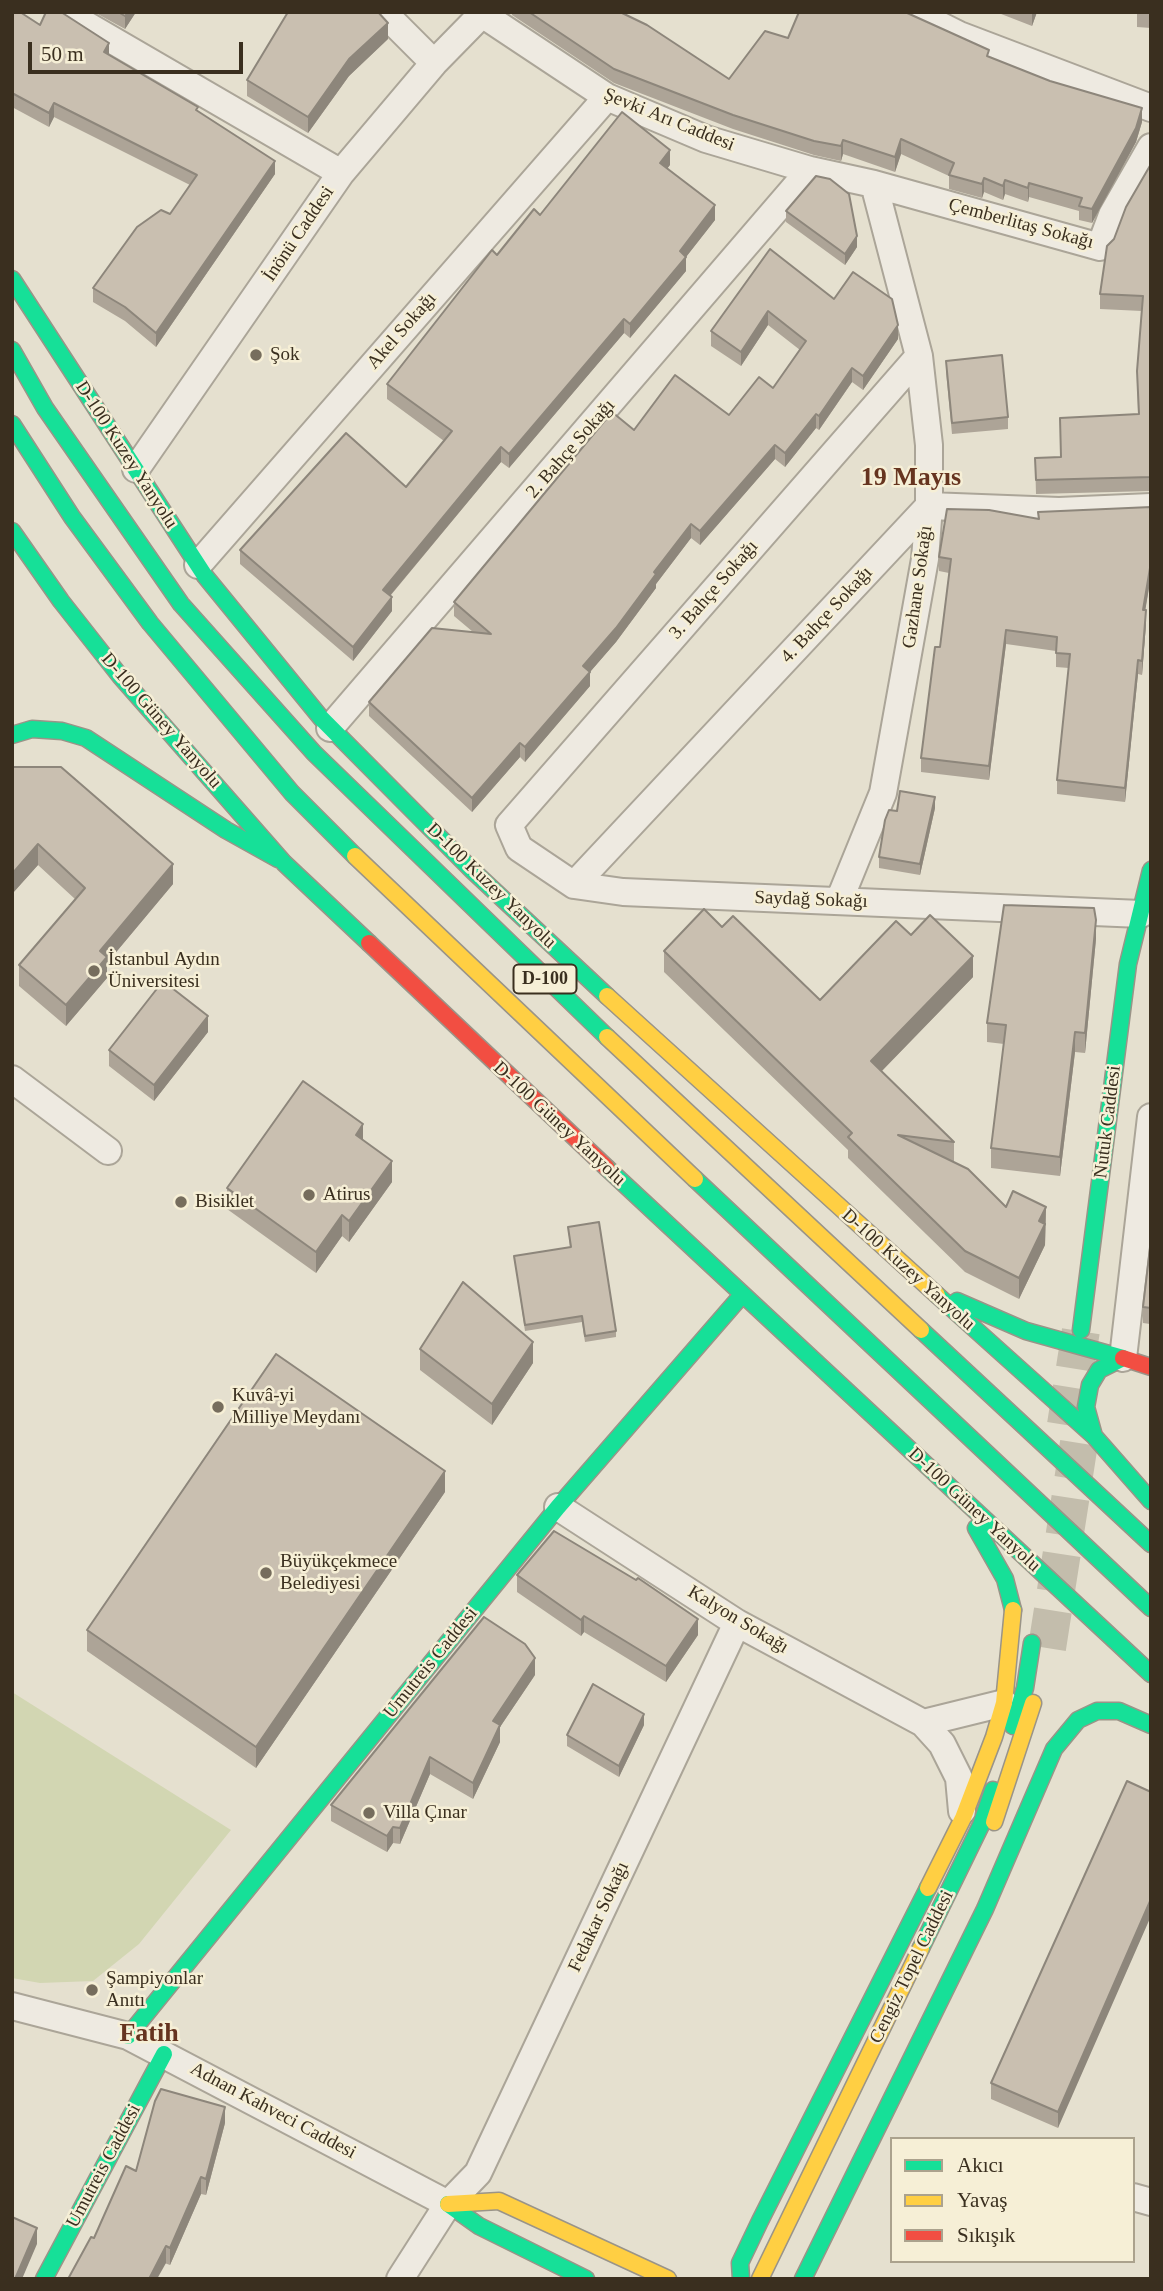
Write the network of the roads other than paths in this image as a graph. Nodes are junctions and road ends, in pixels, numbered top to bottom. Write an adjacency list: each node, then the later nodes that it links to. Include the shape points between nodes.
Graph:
1 (64, 12): 11 (street)
2 (383, 12): 6 (street)
3 (913, 12): 5 (street)
4 (483, 13): 6 (street, İnönü Caddesi); 7 (street, Şevki Arı Caddesi)
5 (958, 23): 8 (street)
6 (435, 63): 11 (street, İnönü Caddesi)
7 (607, 97): 10 (street, Şevki Arı Caddesi, via 706,139); 21 (street, Akel Sokağı)
8 (1151, 108)
9 (1151, 147): 12 (street, Çemberlitaş Sokağı, via 1112,215 1100,247)
10 (810, 170): 12 (street, Şevki Arı Caddesi); 22 (street, 2. Bahçe Sokağı)
11 (341, 173): 17 (street, İnönü Caddesi)
12 (874, 184): 15 (street, Gazhane Sokağı)
13 (12, 279): 17 (main road, D-100 Kuzey Yanyolu)
14 (12, 350): 42 (main road, D-100, via 45,408 181,604 314,753 551,985)
15 (919, 356): 18 (street, Gazhane Sokağı, via 929,445); 24 (street, 3. Bahçe Sokağı)
16 (12, 424): 43 (main road, D-100, via 72,517 150,623 292,793 415,916)
17 (136, 469): 21 (main road, D-100 Kuzey Yanyolu)
18 (929, 506): 19 (street, via 1059,511); 27 (street, 4. Bahçe Sokağı); 28 (street, Gazhane Sokağı, via 925,559 883,793)
19 (1151, 507)
20 (12, 531): 25 (main road, D-100 Güney Yanyolu, via 120,676)
21 (198, 565): 22 (main road, D-100 Kuzey Yanyolu)
22 (330, 728): 33 (main road, D-100 Kuzey Yanyolu, via 473,871)
23 (12, 735): 25 (main road, via 32,729 86,738)
24 (509, 825): 27 (street, Saydağ Sokağı, via 519,848)
25 (284, 863): 34 (main road, D-100 Güney Yanyolu)
26 (1151, 872): 29 (main road, Nutuk Caddesi)
27 (574, 885): 28 (street, Saydağ Sokağı, via 622,892)
28 (839, 901): 29 (street, Saydağ Sokağı)
29 (1141, 914): 35 (main road, Nutuk Caddesi, via 1128,964)
30 (12, 1079): 32 (street)
31 (1151, 1117): 36 (street)
32 (108, 1151)
33 (926, 1287): 36 (main road, via 1026,1331); 38 (main road, D-100 Kuzey Yanyolu)
34 (742, 1296): 39 (main road, D-100 Güney Yanyolu); 41 (main road, Umutreis Caddesi)
35 (1089, 1329)
36 (1123, 1358): 37 (main road); 38 (main road, via 1099,1370 1090,1385 1086,1407)
37 (1151, 1367)
38 (1094, 1436): 40 (main road, D-100 Kuzey Yanyolu)
39 (963, 1500): 45 (main road, D-100 Güney Yanyolu); 46 (main road, via 1005,1579 1014,1614)
40 (1151, 1501)
41 (558, 1507): 44 (street, Kalyon Sokağı); 51 (main road, Umutreis Caddesi)
42 (1151, 1544)
43 (1151, 1608)
44 (737, 1623): 47 (street, Kalyon Sokağı); 54 (street, Fedakar Sokağı, via 478,2173)
45 (1151, 1674)
46 (1004, 1703): 47 (street); 49 (main road)
47 (923, 1723): 49 (street, Kalyon Sokağı, via 942,1744 959,1778)
48 (1151, 1725): 53 (main road, via 1119,1711 1097,1711 1079,1720 1054,1749)
49 (963, 1818): 59 (main road, via 760,2221 740,2263)
50 (12, 2007): 51 (street, Adnan Kahveci Caddesi)
51 (128, 2036): 52 (street, Adnan Kahveci Caddesi)
52 (164, 2054): 54 (street, Adnan Kahveci Caddesi); 55 (main road, Umutreis Caddesi)
53 (884, 2138): 62 (main road)
54 (449, 2204): 56 (street, Fedakar Sokağı); 57 (main road, Adnan Kahveci Caddesi, via 479,2226); 58 (main road, via 499,2201)
55 (44, 2279)
56 (400, 2279)
57 (586, 2279)
58 (668, 2279)
59 (741, 2279)
60 (760, 2279): 61 (main road, Cengiz Topel Caddesi, via 981,1825 1040,1646 1004,1797 976,1868)
61 (776, 2279)
62 (803, 2279)

